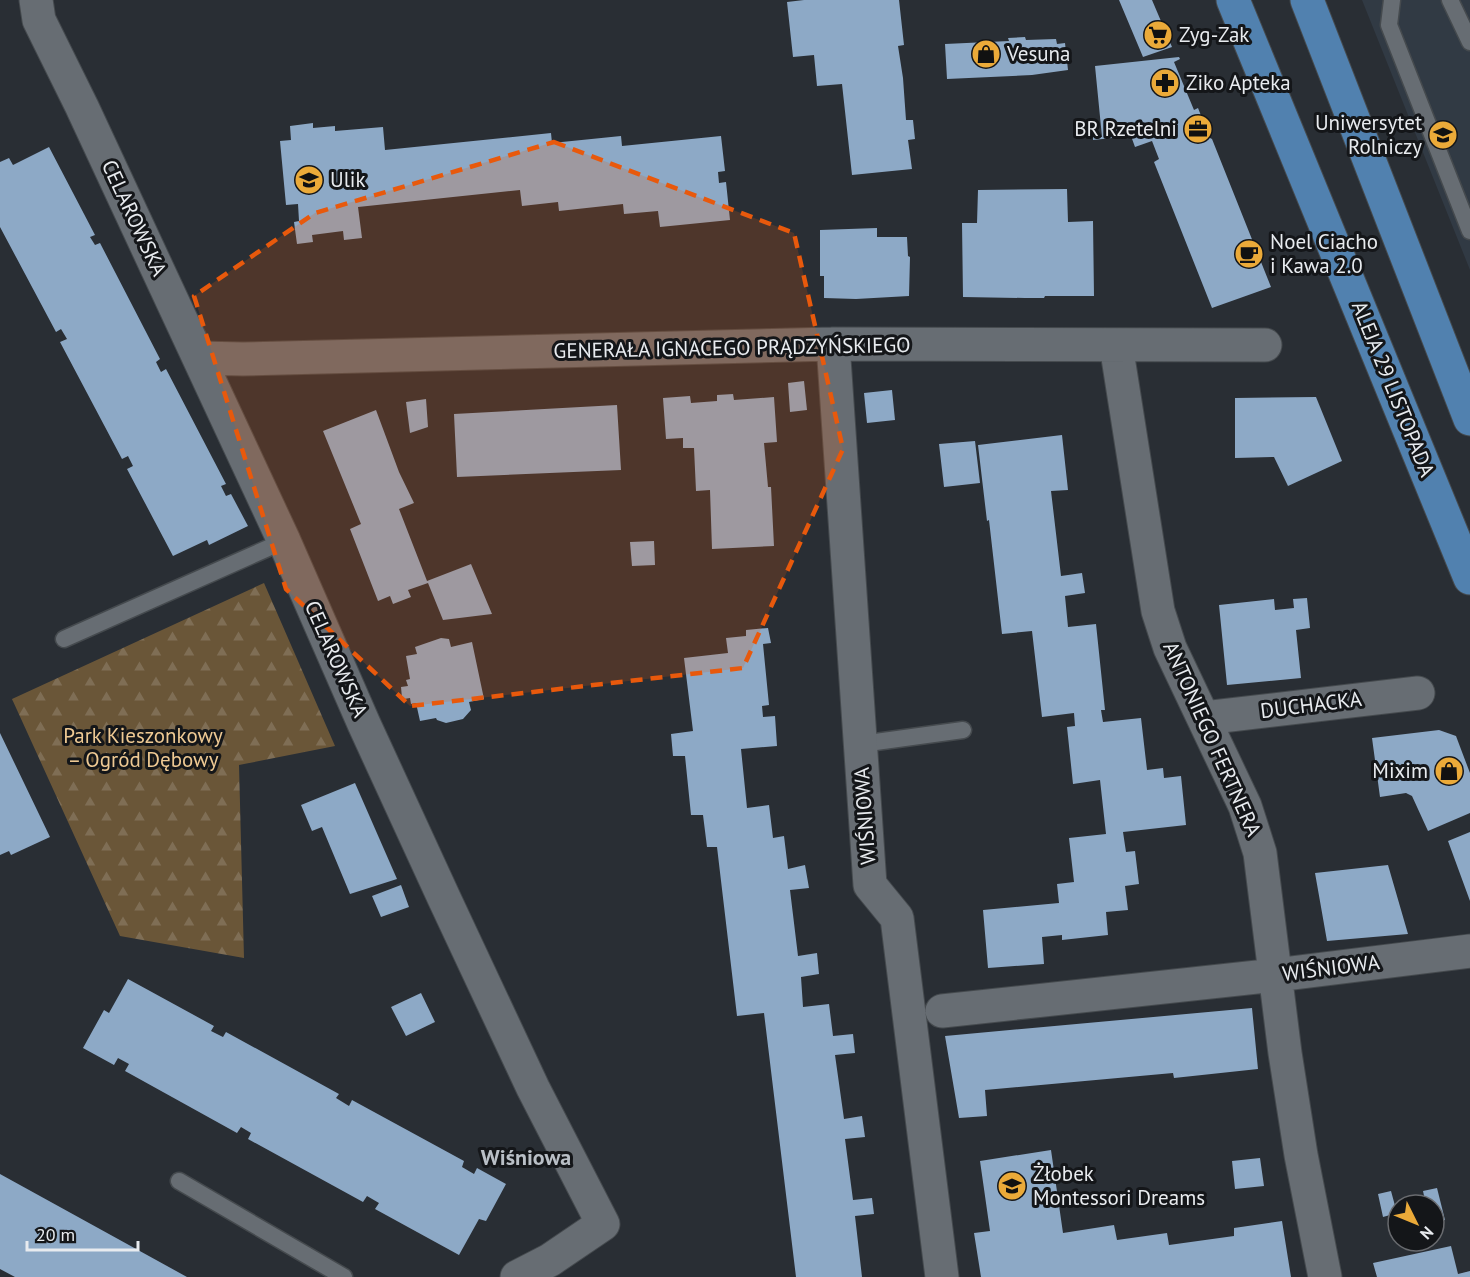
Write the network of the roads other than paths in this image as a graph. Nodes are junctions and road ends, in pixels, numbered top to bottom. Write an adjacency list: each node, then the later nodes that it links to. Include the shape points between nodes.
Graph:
1 (36, 0): 11 (street, CELAROWSKA, via 39,20)
2 (1233, 0): 14 (main road, ALEJA 29 LISTOPADA)
3 (1307, 0): 12 (main road)
4 (1392, 0): 7 (lane, via 1389,25)
5 (1450, 0): 6 (lane)
6 (1470, 42)
7 (1470, 231)
8 (833, 344): 9 (street, GENERAŁA IGNACEGO PRĄDZYŃSKIEGO); 11 (street, GENERAŁA IGNACEGO PRĄDZYŃSKIEGO); 19 (street, WIŚNIOWA)
9 (1116, 345): 10 (street, GENERAŁA IGNACEGO PRĄDZYŃSKIEGO); 17 (street, ANTONIEGO FERTNERA, via 1158,611 1170,648)
10 (1266, 345)
11 (199, 358): 13 (street, CELAROWSKA)
12 (1470, 419)
13 (284, 541): 15 (lane); 25 (street, CELAROWSKA, via 532,1088 603,1224)
14 (1470, 578)
15 (64, 639)
16 (1418, 693): 17 (street, DUCHACKA)
17 (1204, 718): 21 (street, ANTONIEGO FERTNERA, via 1245,806 1260,853)
18 (963, 730): 19 (lane)
19 (861, 744): 26 (street, WIŚNIOWA, via 870,885 897,918)
20 (1470, 951): 21 (street, WIŚNIOWA)
21 (1275, 975): 22 (street, WIŚNIOWA); 27 (street, ANTONIEGO FERTNERA, via 1301,1155)
22 (942, 1011)
23 (179, 1181): 24 (lane)
24 (344, 1277)
25 (517, 1277)
26 (942, 1277)
27 (1324, 1277)

